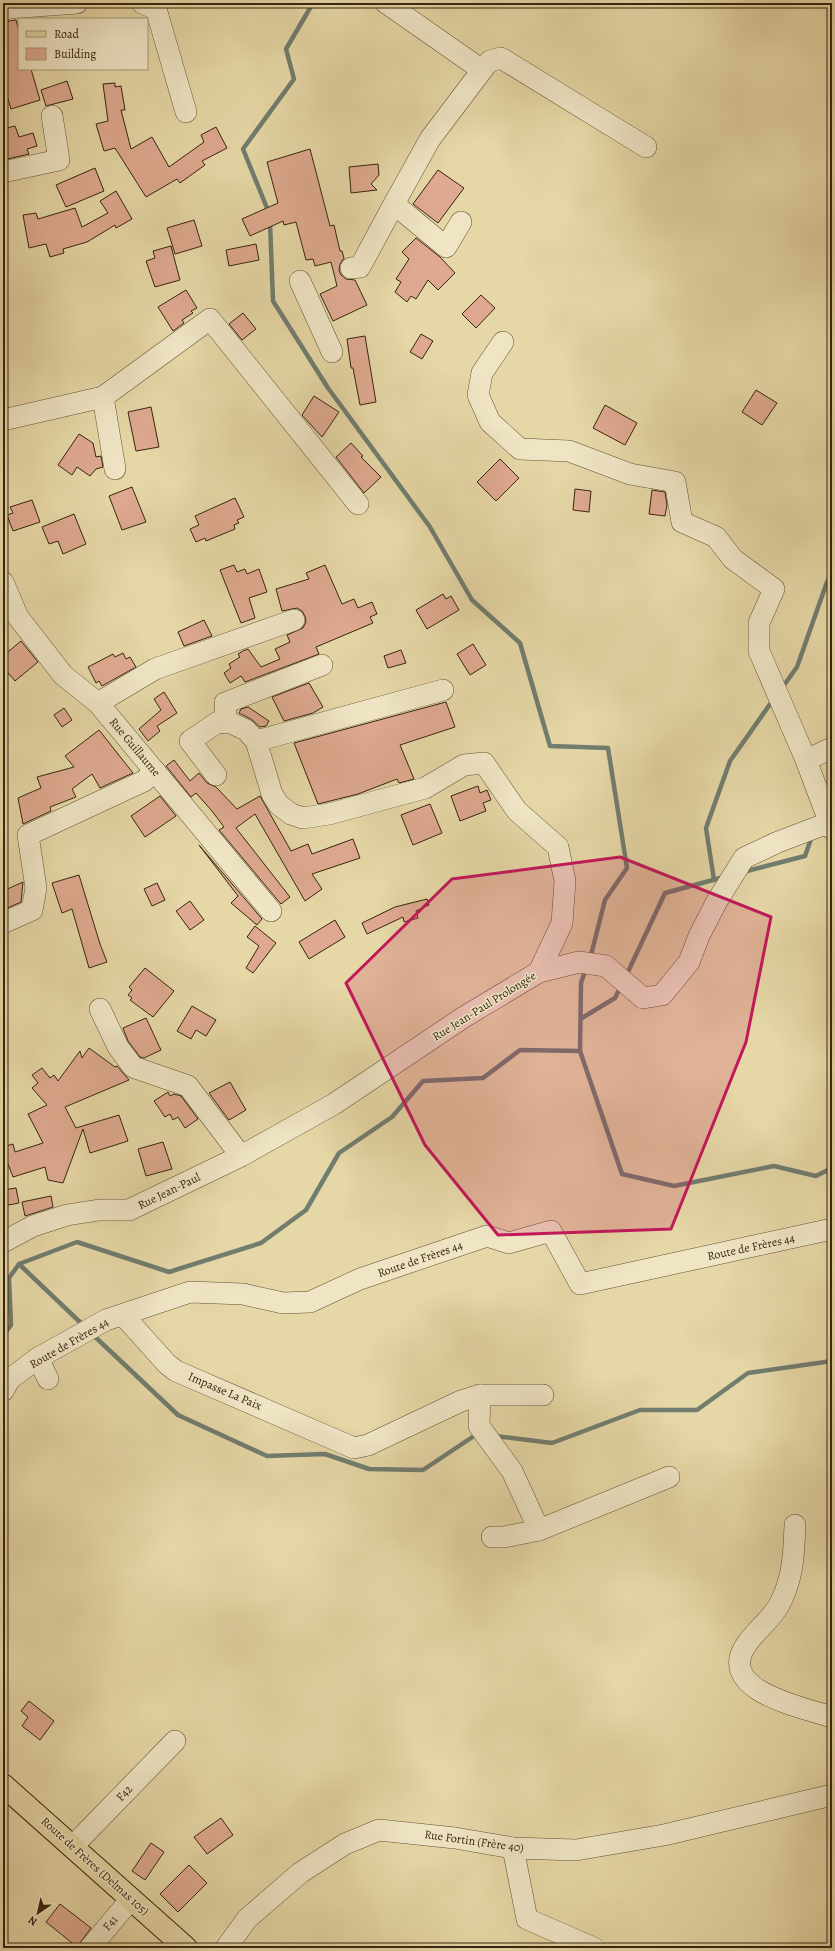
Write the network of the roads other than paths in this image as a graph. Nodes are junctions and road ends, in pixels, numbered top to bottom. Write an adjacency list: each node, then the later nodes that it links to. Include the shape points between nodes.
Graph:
1 (77, 3): 4 (street)
2 (142, 3): 6 (street, via 156,9)
3 (386, 3): 5 (street)
4 (3, 10)
5 (482, 70): 8 (street, via 490,61 501,58); 10 (street, via 430,139)
6 (186, 112)
7 (52, 116): 9 (street, via 59,160)
8 (646, 148)
9 (3, 172)
10 (394, 204): 11 (street, via 446,247); 12 (street, via 360,267)
11 (461, 222)
12 (351, 268)
13 (300, 281): 15 (street)
14 (503, 342): 28 (street, via 482,373 478,394 490,422 520,449 569,451 630,474 675,482 682,522 716,537 732,559 774,589 758,623 759,651)
15 (332, 352)
16 (103, 397): 17 (street); 18 (street); 19 (street, via 210,319)
17 (3, 420)
18 (115, 469)
19 (358, 504)
20 (3, 582): 24 (street, Rue Guillaume, via 18,617 41,647 63,675)
21 (294, 620): 24 (street, via 155,669)
22 (322, 665): 25 (street, via 226,703)
23 (443, 690): 26 (street)
24 (98, 703): 29 (street, Rue Guillaume)
25 (226, 723): 26 (street, via 246,730); 30 (street, via 218,722 190,742)
26 (256, 740): 34 (street, via 272,794 278,805 303,818 329,814 425,788 464,765 484,763 517,811 558,847 565,881 562,923)
27 (832, 748): 28 (street)
28 (806, 760): 31 (street)
29 (155, 771): 32 (street, Rue Guillaume); 33 (street, via 144,781 28,835 36,888 32,910)
30 (216, 775)
31 (830, 826): 34 (street, Rue Jean-Paul Prolongée, via 778,842 744,858 717,901 689,962 662,995 643,998 606,966 579,962)
32 (271, 912)
33 (3, 923)
34 (539, 972): 36 (street, Rue Jean-Paul Prolongée, via 464,1017 334,1104)
35 (100, 1009): 36 (street, via 118,1046 133,1067 188,1086)
36 (241, 1156): 38 (street, Rue Jean-Paul, via 129,1210 98,1210 67,1215 33,1226)
37 (832, 1229): 39 (street, Route de Frères 44, via 580,1284 551,1232 509,1243 487,1236 360,1279 310,1302 283,1304 243,1294 190,1292)
38 (3, 1242)
39 (123, 1315): 40 (street, Route de Frères 44, via 106,1320); 43 (street, Impasse La Paix, via 176,1371 354,1448 368,1445 461,1401)
40 (38, 1358): 41 (street); 42 (street, Route de Frères 44, via 10,1379)
41 (48, 1379)
42 (3, 1391)
43 (480, 1395): 44 (street, Impasse La Paix); 47 (street, via 479,1426 512,1471)
44 (543, 1395)
45 (669, 1477): 47 (street)
46 (795, 1525): 49 (street, via 794,1559 790,1581 779,1606 745,1646 741,1673 754,1688 769,1696)
47 (539, 1530): 48 (street, via 504,1537)
48 (492, 1536)
49 (832, 1717)
50 (175, 1741): 53 (street, F42)
51 (3, 1785): 53 (main road, Route de Frères (Delmas 105))
52 (832, 1795): 54 (street, Rue Fortin (Frère 40), via 664,1835 576,1850)
53 (73, 1846): 55 (main road, Route de Frères (Delmas 105))
54 (513, 1848): 58 (street, Rue Fortin (Frère 40), via 455,1838 379,1830 345,1844 300,1873 247,1919); 59 (street, via 527,1919)
55 (131, 1899): 56 (street, F41 / F41); 57 (main road, Route de Frères (Delmas 105))
56 (90, 1948)
57 (186, 1948)
58 (226, 1948)
59 (594, 1948)

